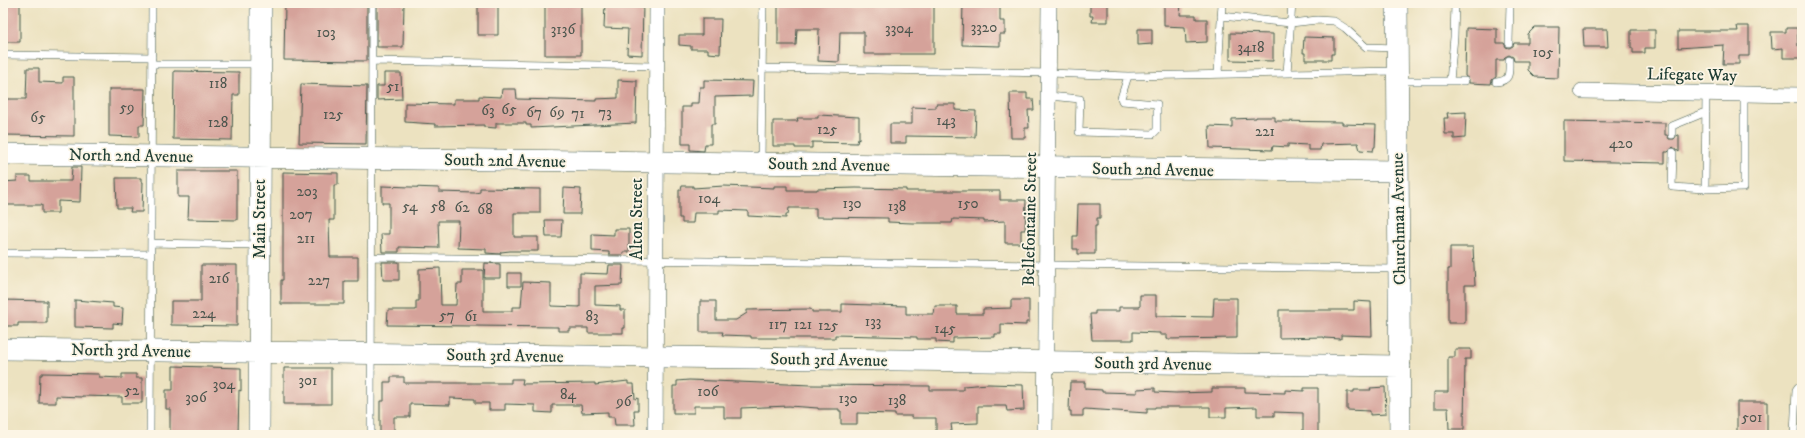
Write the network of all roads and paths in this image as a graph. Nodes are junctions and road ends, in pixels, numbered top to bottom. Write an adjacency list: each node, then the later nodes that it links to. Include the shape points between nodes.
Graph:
1 (152, 3): 18 (lane)
2 (261, 3): 20 (street, Main Street)
3 (372, 3): 19 (lane)
4 (657, 3): 21 (street, Alton Street)
5 (763, 3): 22 (lane)
6 (1049, 3): 23 (street, Bellefontaine Street)
7 (1222, 3): 12 (lane)
8 (1292, 3): 13 (lane)
9 (1397, 3): 15 (street, Churchman Avenue)
10 (1454, 3): 28 (lane)
11 (1510, 3): 14 (lane)
12 (1221, 16): 13 (lane); 25 (lane)
13 (1291, 23): 15 (lane, via 1334,21 1366,47); 24 (lane)
14 (1509, 43)
15 (1397, 48): 27 (street, Churchman Avenue)
16 (3, 55): 18 (lane)
17 (1509, 60): 30 (lane, via 1509,75 1503,81)
18 (152, 61): 20 (lane); 40 (lane)
19 (372, 61): 21 (lane); 42 (lane)
20 (261, 64): 41 (street, Main Street)
21 (656, 66): 43 (street, Alton Street)
22 (762, 68): 23 (lane); 44 (lane)
23 (1049, 73): 26 (lane); 35 (street, Bellefontaine Street)
24 (1287, 73): 25 (lane); 27 (lane)
25 (1218, 74): 26 (lane)
26 (1128, 76): 35 (lane, via 1122,101 1157,104 1157,130 1153,134 1079,132 1080,99)
27 (1397, 76): 28 (lane); 46 (street, Churchman Avenue)
28 (1450, 81): 29 (lane)
29 (1465, 81)
30 (1496, 82)
31 (1582, 91): 32 (street, Lifegate Way)
32 (1706, 93): 33 (street, Lifegate Way); 36 (lane)
33 (1744, 94): 34 (street, Lifegate Way); 47 (lane, via 1744,188)
34 (1802, 95)
35 (1049, 96): 45 (street, Bellefontaine Street)
36 (1706, 112): 37 (lane, via 1672,126); 47 (lane)
37 (1672, 135)
38 (1673, 152): 47 (lane, via 1672,188)
39 (3, 154): 40 (street, North 2nd Avenue)
40 (152, 156): 41 (street, North 2nd Avenue); 48 (lane)
41 (260, 157): 42 (street, South 2nd Avenue); 49 (street, Main Street)
42 (372, 158): 43 (street, South 2nd Avenue); 52 (lane)
43 (656, 162): 44 (street, South 2nd Avenue); 53 (street, Alton Street)
44 (761, 164): 45 (street, South 2nd Avenue)
45 (1049, 168): 46 (street, South 2nd Avenue); 54 (street, Bellefontaine Street)
46 (1398, 171): 55 (street, Churchman Avenue)
47 (1705, 189)
48 (151, 243): 49 (lane); 51 (lane)
49 (259, 245): 58 (street, Main Street)
50 (3, 253): 51 (lane)
51 (151, 254): 57 (lane)
52 (371, 257): 53 (lane); 59 (lane)
53 (655, 260): 54 (lane); 60 (street, Alton Street)
54 (1047, 265): 55 (lane); 61 (street, Bellefontaine Street)
55 (1399, 269): 62 (street, Churchman Avenue)
56 (3, 349): 57 (street, North 3rd Avenue)
57 (151, 351): 58 (street, North 3rd Avenue); 64 (lane)
58 (259, 352): 59 (street, South 3rd Avenue); 65 (street, Main Street)
59 (371, 354): 60 (street, South 3rd Avenue); 66 (lane)
60 (655, 357): 61 (street, South 3rd Avenue); 67 (street, Alton Street)
61 (1045, 362): 62 (street, South 3rd Avenue); 68 (street, Bellefontaine Street)
62 (1400, 366): 69 (street, Churchman Avenue)
63 (1802, 387): 70 (lane, via 1796,390)
64 (150, 435)
65 (259, 435)
66 (371, 435)
67 (655, 435)
68 (1045, 435)
69 (1400, 435)
70 (1794, 435)

